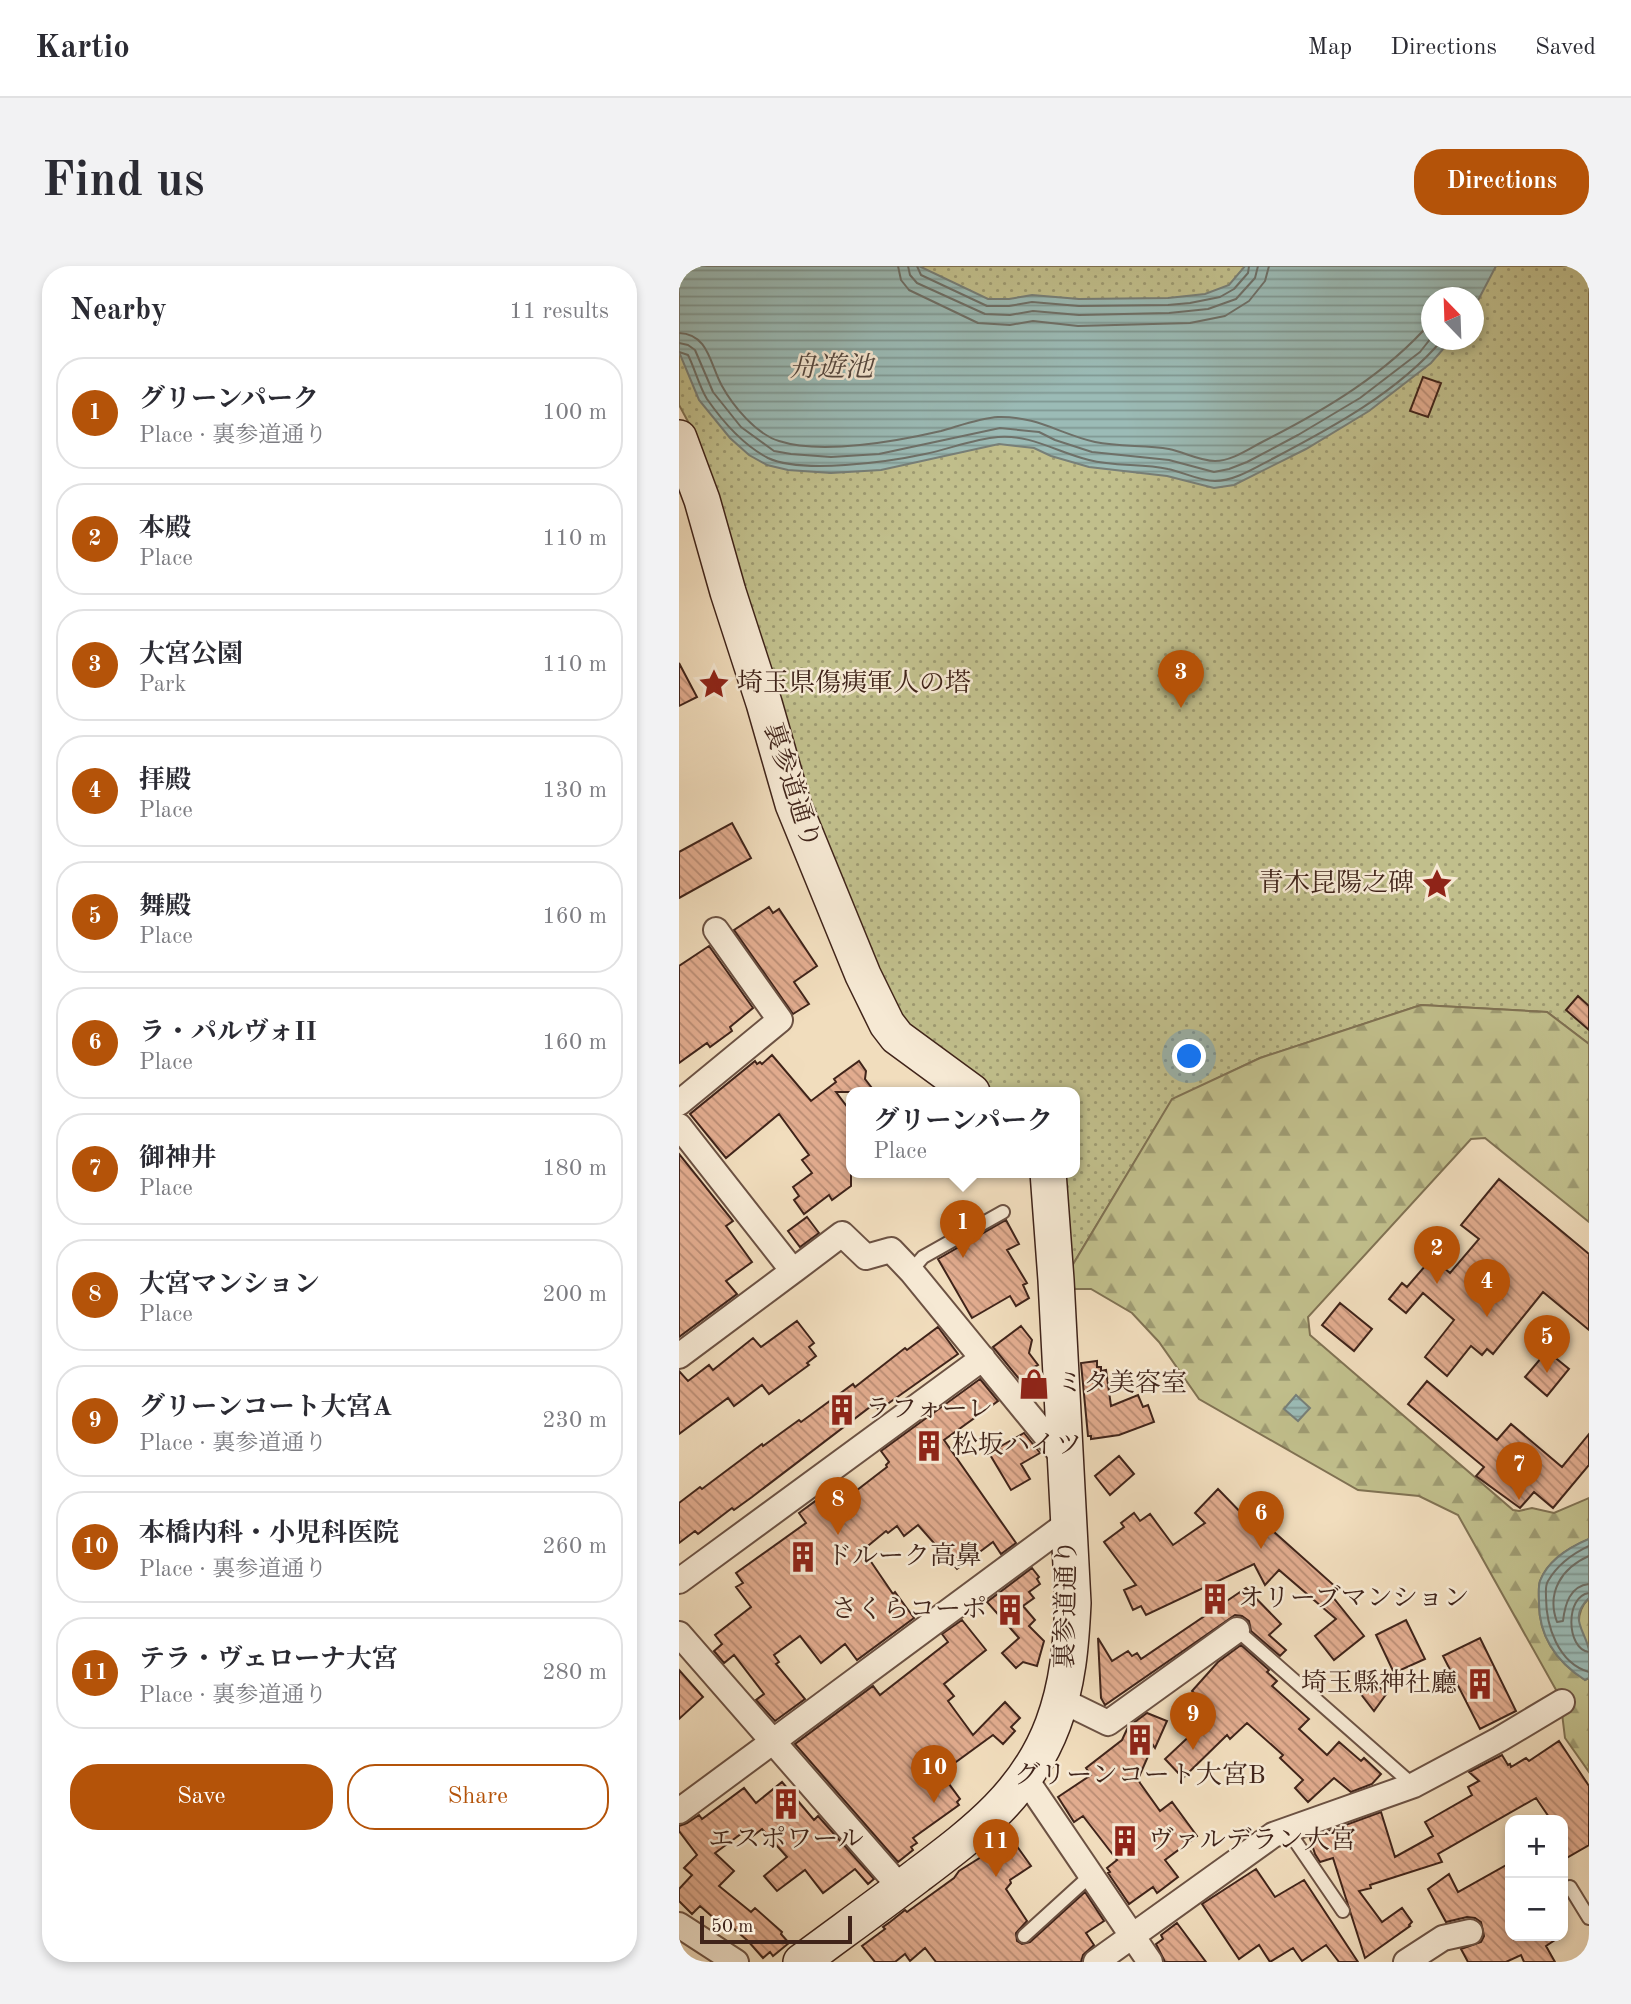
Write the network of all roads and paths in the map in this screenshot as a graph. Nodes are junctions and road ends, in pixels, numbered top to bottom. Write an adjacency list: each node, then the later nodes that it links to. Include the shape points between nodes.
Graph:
1 (679, 438): 2 (street, 裏参道通り)
2 (687, 489): 4 (street, 裏参道通り, via 793,804 863,975 897,1037)
3 (716, 930): 5 (street, via 780,1020)
4 (965, 1087)
5 (679, 1103)
6 (679, 1127): 10 (street)
7 (1048, 1178): 13 (street, 裏参道通り)
8 (1003, 1212): 9 (lane, via 923,1256)
9 (911, 1270): 10 (street, via 891,1250 866,1257 842,1234); 12 (street)
10 (793, 1271): 11 (street)
11 (679, 1356)
12 (983, 1358): 13 (street); 15 (street)
13 (1064, 1458): 14 (street, 裏参道通り)
14 (1068, 1522): 18 (street, 裏参道通り, via 1071,1650); 20 (street)
15 (679, 1581)
16 (1237, 1630): 18 (street, via 1108,1723); 22 (lane)
17 (679, 1634): 20 (street)
18 (1061, 1700): 21 (street, 裏参道通り, via 1053,1726)
19 (1562, 1702): 22 (street)
20 (773, 1742): 23 (street); 27 (street)
21 (1025, 1778): 25 (street); 27 (street, 裏参道通り, via 997,1812)
22 (1413, 1785): 24 (street)
23 (679, 1811)
24 (1287, 1829): 28 (lane); 33 (street)
25 (1091, 1875): 32 (lane); 33 (street)
26 (1570, 1887): 29 (lane)
27 (901, 1888): 35 (street, 裏参道通り)
28 (1343, 1911)
29 (1589, 1918)
30 (679, 1925): 34 (street)
31 (1469, 1932): 38 (street, via 1443,1938)
32 (1024, 1936)
33 (1132, 1937): 36 (street); 37 (street)
34 (736, 1962)
35 (801, 1962)
36 (1096, 1962)
37 (1150, 1962)
38 (1406, 1962)

